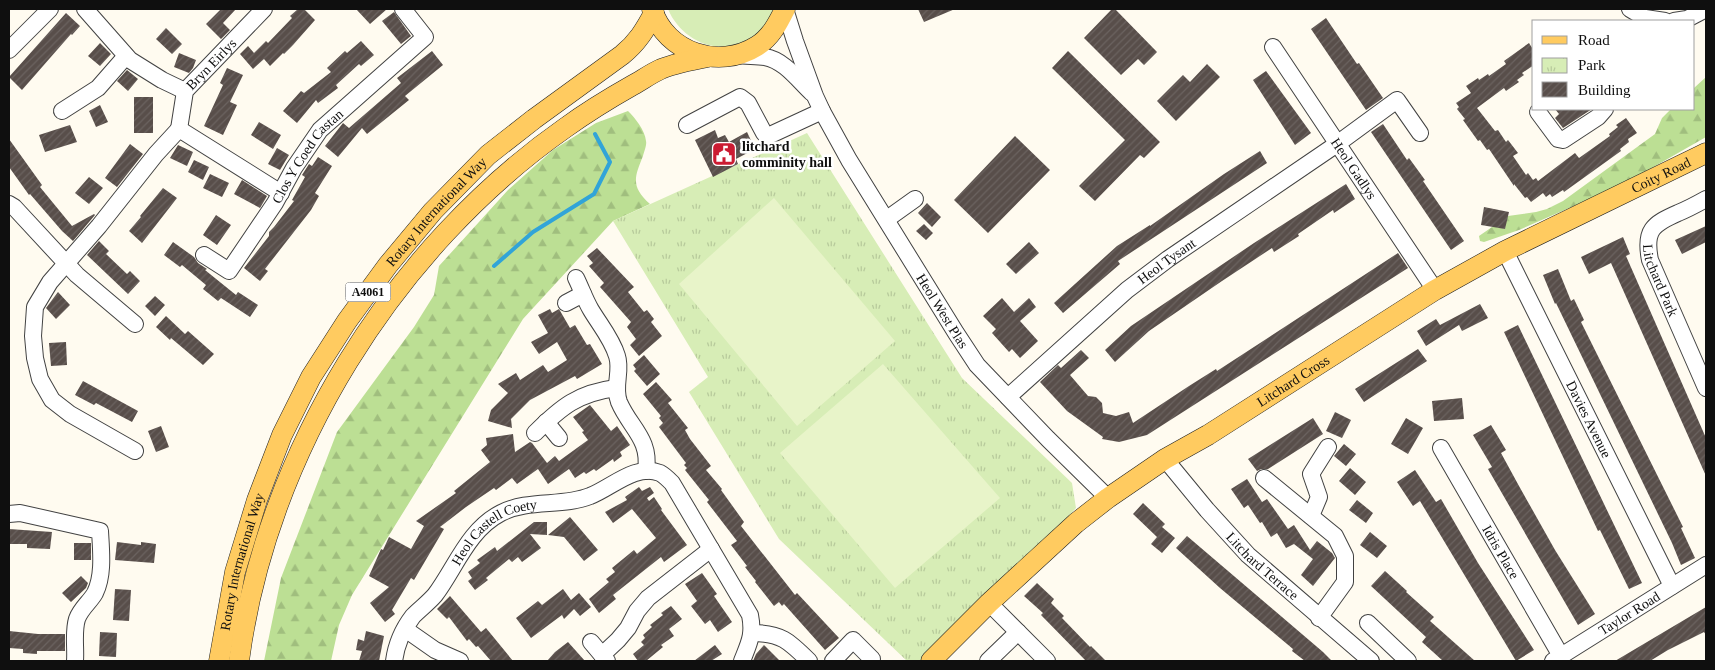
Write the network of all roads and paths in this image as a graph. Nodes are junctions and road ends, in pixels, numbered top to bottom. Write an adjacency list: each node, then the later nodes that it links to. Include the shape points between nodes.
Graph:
1 (50, 9): 11 (street)
2 (85, 9): 14 (street)
3 (264, 9): 16 (street, Bryn Eirlys)
4 (403, 9): 26 (street, Clos Y Coed Castan, via 425,37 320,130)
5 (785, 9): 13 (main road, via 775,29 764,40); 17 (street, Heol West Plas)
6 (1630, 9): 9 (street)
7 (1706, 9): 10 (street)
8 (653, 11): 15 (main road, via 670,38 681,47); 69 (main road, Rotary International Way / A4061, via 646,30 635,44 488,155 433,211 347,321 311,377 282,435 257,500 235,572)
9 (1644, 19)
10 (1680, 20)
11 (10, 46)
12 (1273, 48): 24 (street, Heol Gadlys)
13 (737, 55): 15 (main road); 17 (street, Heol West Plas, via 766,57 775,61 786,68)
14 (126, 56): 16 (street); 19 (street, via 98,88)
15 (708, 57): 70 (main road, Rotary International Way / A4061, via 660,70 586,113 543,143 499,179 421,259 385,306 315,419 290,475 263,551)
16 (185, 91): 22 (street, Bryn Eirlys)
17 (819, 104): 21 (street, via 768,136 748,103 740,97); 31 (street, Heol West Plas, via 849,160)
18 (1604, 110): 20 (street, via 1564,140 1558,139)
19 (62, 111)
20 (1538, 112)
21 (686, 125)
22 (179, 129): 26 (street); 34 (street)
23 (1420, 133): 24 (street, Heol Tysant, via 1397,100)
24 (1337, 144): 36 (street, Heol Gadlys); 42 (street, Heol Tysant, via 1127,290)
25 (1705, 153): 27 (main road, Coity Road)
26 (281, 192): 33 (street, Clos Y Coed Castan, via 229,271)
27 (1620, 196): 32 (main road, Litchard Cross)
28 (915, 199): 31 (street)
29 (1706, 199): 40 (street, Litchard Park, via 1658,222 1650,232 1648,249 1650,260)
30 (9, 204): 34 (street)
31 (887, 219): 42 (street, Heol West Plas, via 977,364)
32 (1505, 251): 36 (main road, Litchard Cross); 57 (street, Davies Avenue)
33 (204, 255)
34 (66, 263): 39 (street); 48 (street, via 35,307 33,336 40,379 52,400 70,414)
35 (576, 278): 37 (street)
36 (1435, 290): 49 (main road, Litchard Cross)
37 (584, 294): 38 (street); 41 (street, via 613,343 618,359)
38 (566, 303)
39 (135, 324)
40 (1704, 377)
41 (616, 388): 43 (street, via 574,400); 50 (street, via 619,401 646,449)
42 (1008, 397): 52 (street, Heol West Plas)
43 (546, 422): 44 (street); 45 (street)
44 (535, 433)
45 (559, 438)
46 (1328, 447): 53 (street, via 1311,474 1319,496)
47 (1441, 448): 67 (street, Idris Place)
48 (135, 451)
49 (1166, 459): 52 (main road, Litchard Cross); 59 (street, Litchard Terrace, via 1248,555)
50 (646, 471): 55 (street, via 662,474 672,483); 61 (street, Heol Castell Coety, via 589,497 525,505 502,512 470,540 434,596)
51 (1264, 478): 53 (street)
52 (1108, 498): 58 (main road, Litchard Cross, via 1062,535)
53 (1307, 512): 59 (street, via 1335,536 1345,556 1345,582)
54 (9, 514): 68 (street, via 20,513 100,531 98,584 76,621)
55 (711, 549): 62 (street, via 750,615); 65 (street, via 648,598)
56 (1706, 565): 57 (street, Taylor Road)
57 (1672, 586): 67 (street, Taylor Road)
58 (989, 603): 63 (street); 76 (main road)
59 (1319, 618): 79 (street, Litchard Terrace)
60 (1368, 623): 80 (street)
61 (405, 629): 71 (street, Heol Castell Coety); 72 (street, via 435,650)
62 (752, 632): 73 (street); 74 (street, via 780,636)
63 (1018, 632): 77 (street); 78 (street)
64 (591, 642): 65 (street)
65 (604, 658)
66 (872, 659): 75 (street, via 853,640)
67 (1557, 659)
68 (75, 661)
69 (219, 661)
70 (240, 661)
71 (394, 661)
72 (460, 661)
73 (742, 661)
74 (809, 661)
75 (834, 661)
76 (930, 661)
77 (988, 661)
78 (1047, 661)
79 (1371, 661)
80 (1408, 661)

